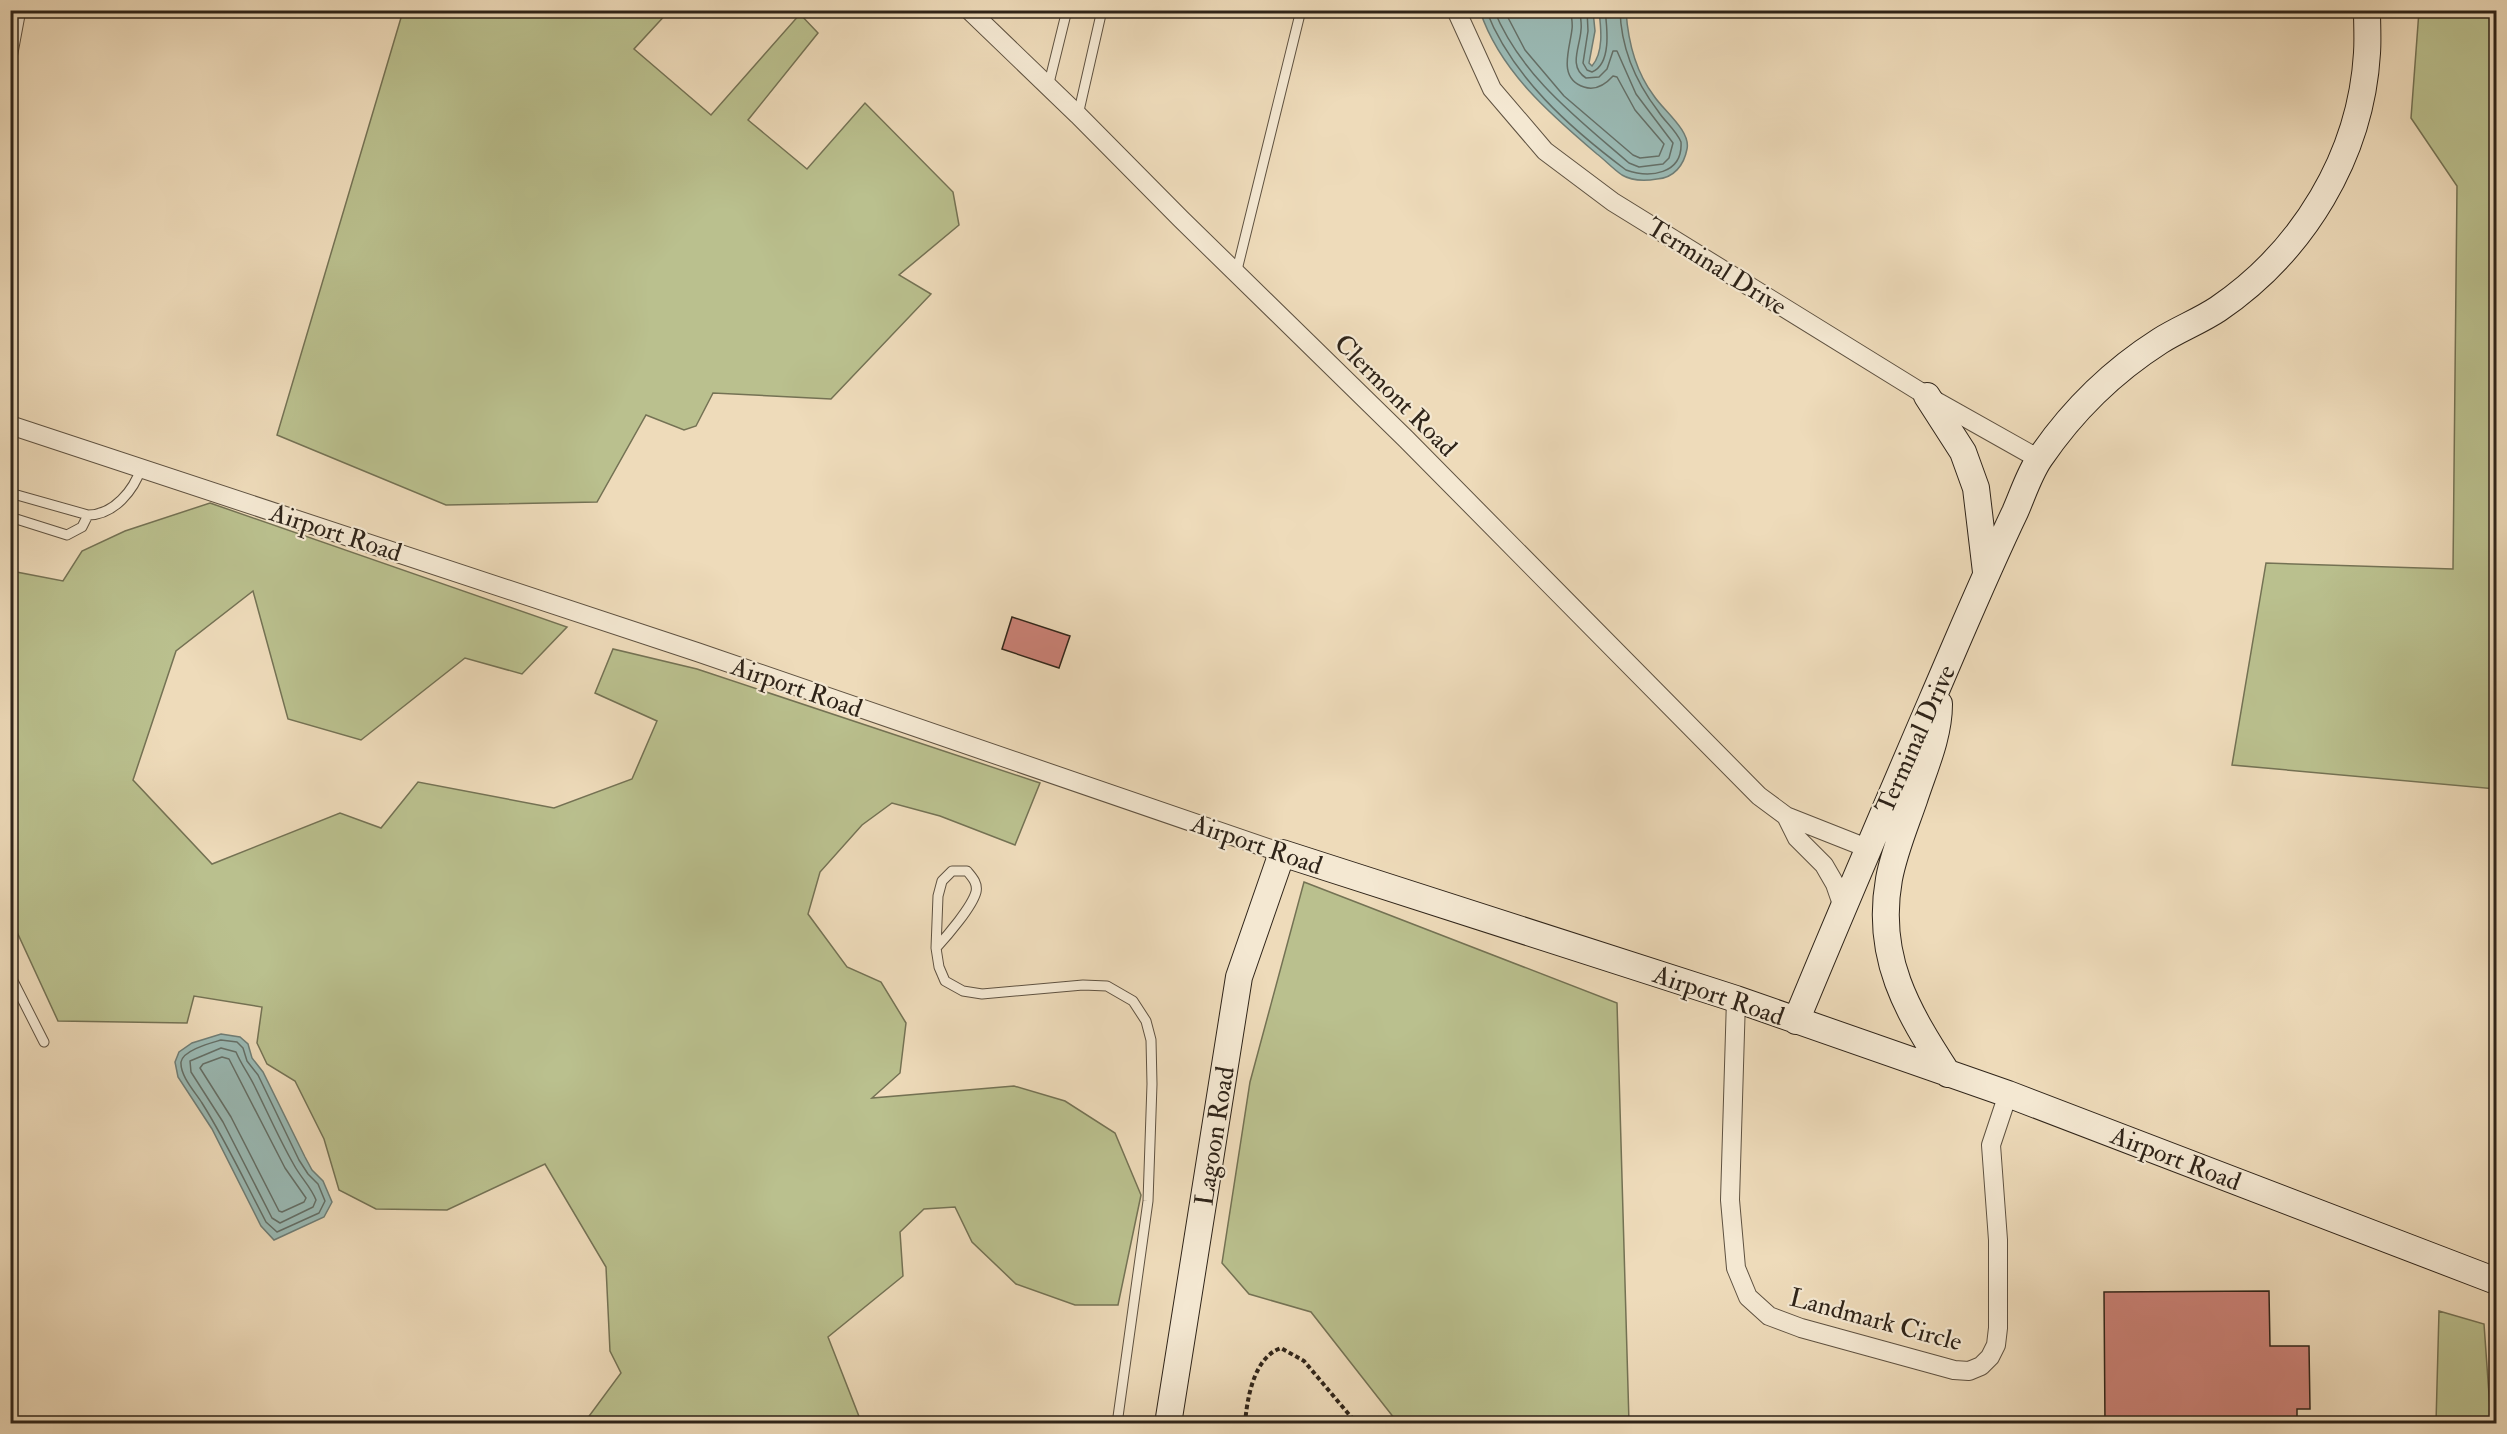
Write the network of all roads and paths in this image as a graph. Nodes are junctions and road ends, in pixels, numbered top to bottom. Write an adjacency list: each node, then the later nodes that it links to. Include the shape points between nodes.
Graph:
1 (21, 10): 8 (lane)
2 (969, 10): 9 (street, Clermont Road)
3 (1067, 10): 9 (lane)
4 (1102, 10): 10 (lane)
5 (1301, 10): 11 (lane)
6 (1456, 10): 12 (street, Terminal Drive, via 1492,89 1545,150 1613,202)
7 (2367, 10): 14 (street, Terminal Drive, via 2367,53 2351,136 2320,203 2292,243 2244,290 2116,373 2084,402)
8 (10, 69)
9 (1048, 87): 10 (street, Clermont Road)
10 (1078, 115): 11 (street, Clermont Road)
11 (1236, 274): 21 (street, Clermont Road, via 1406,439 1759,796)
12 (1927, 396): 14 (street, Terminal Drive); 19 (street, via 1963,452 1976,488)
13 (10, 425): 15 (street, Airport Road)
14 (2039, 459): 19 (street, Terminal Drive)
15 (141, 468): 17 (lane, via 127,495 98,515); 23 (street, Airport Road, via 697,652)
16 (10, 493): 17 (lane)
17 (88, 515): 18 (lane, via 82,527 68,535)
18 (10, 518)
19 (1986, 573): 20 (street, Terminal Drive)
20 (1939, 684): 22 (street, Terminal Drive); 30 (street, via 1939,726 1892,868 1885,910 1894,974 1924,1036)
21 (1786, 816): 22 (street, Clermont Road); 24 (street, Clermont Road, via 1797,837 1836,884)
22 (1867, 848): 24 (street, Terminal Drive)
23 (1282, 853): 27 (street, Airport Road); 34 (street, Lagoon Road, via 1239,977)
24 (1843, 907): 28 (street, Terminal Drive)
25 (936, 948): 25 (lane, via 942,881 952,871 967,871 975,879 976,892 953,930); 33 (lane, via 945,981 963,991 982,994 1107,986 1133,1001 1146,1021 1151,1040 1152,1084 1149,1201)
26 (10, 975): 29 (lane)
27 (1736, 999): 28 (street, Airport Road); 31 (street, Landmark Circle, via 1730,1200 1736,1268 1748,1297 1769,1316 1801,1328 1954,1370 1969,1371 1990,1357 1998,1328 1998,1240 1991,1145)
28 (1796, 1021): 30 (street, Airport Road)
29 (44, 1042)
30 (1948, 1074): 31 (street, Airport Road)
31 (2008, 1094): 32 (street, Airport Road)
32 (2496, 1281)
33 (1117, 1424)
34 (1168, 1424)
35 (1245, 1424): 36 (path, via 1263,1359 1281,1348 1304,1361)
36 (1357, 1424)

